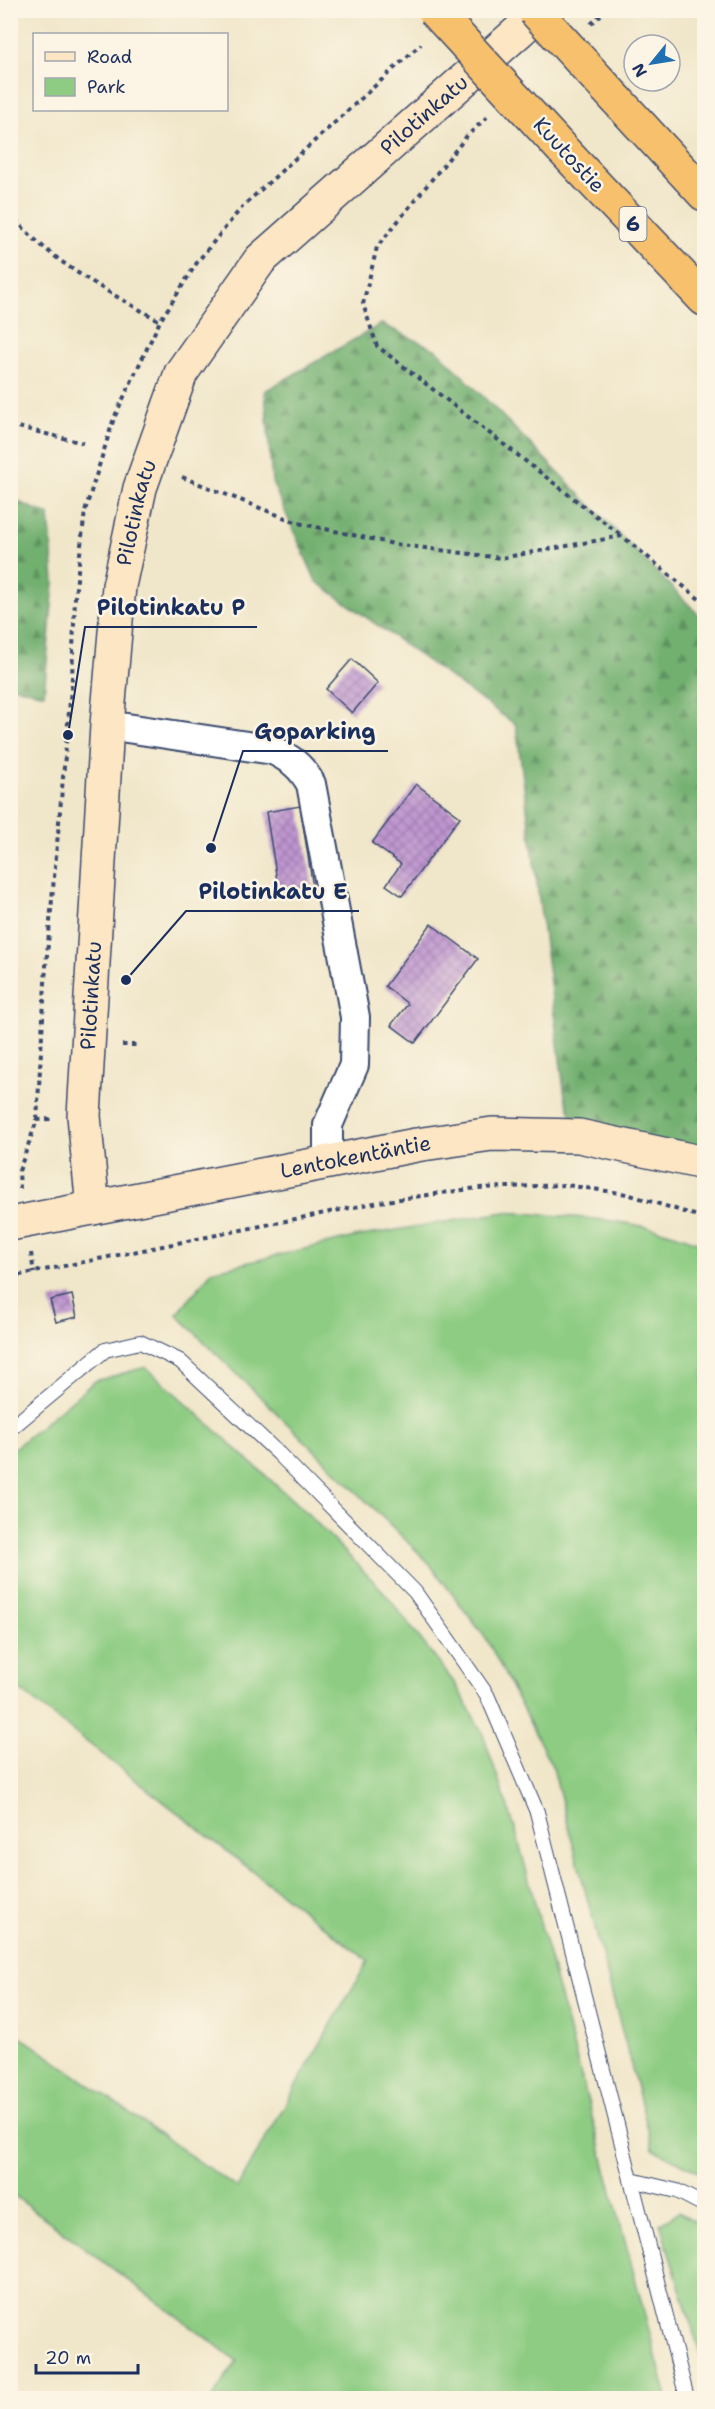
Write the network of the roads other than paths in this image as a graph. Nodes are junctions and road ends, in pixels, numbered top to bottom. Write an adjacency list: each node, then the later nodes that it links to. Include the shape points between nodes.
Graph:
1 (434, 10): 5 (highway, Kuutostie / 6, bridge)
2 (534, 10): 4 (highway, bridge)
3 (543, 10): 6 (street, Pilotinkatu, via 260,260 181,373 140,488 119,586)
4 (705, 194)
5 (705, 299)
6 (107, 724): 7 (street, via 273,750 301,767 311,784 355,1017 354,1065 328,1125); 9 (street, Pilotinkatu, via 84,1116)
7 (328, 1163): 8 (street, Lentokentäntie, via 492,1134 579,1136); 9 (street, Lentokentäntie)
8 (705, 1163)
9 (93, 1208): 10 (street, Lentokentäntie)
10 (20, 1234)
11 (10, 1429): 12 (lane, via 105,1350 140,1342 180,1361 279,1454 415,1592 487,1695 537,1812)
12 (631, 2180): 13 (lane, via 676,2191); 14 (lane)
13 (705, 2205)
14 (687, 2398)

